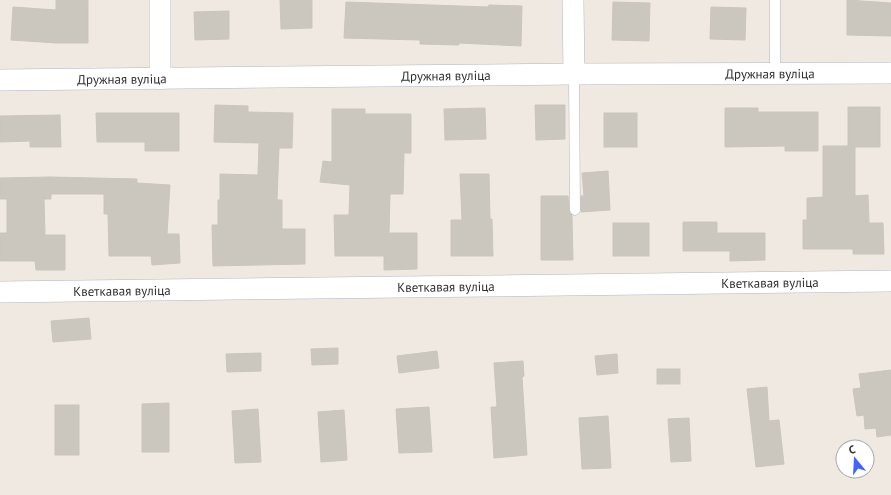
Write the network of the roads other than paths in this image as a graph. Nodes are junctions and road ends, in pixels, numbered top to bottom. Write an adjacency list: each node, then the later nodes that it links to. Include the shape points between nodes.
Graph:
1 (160, 0): 7 (street)
2 (573, 0): 6 (street)
3 (775, 0): 4 (lane)
4 (775, 73): 5 (street, Дружная вуліца); 6 (street, Дружная вуліца)
5 (891, 73)
6 (574, 74): 7 (street, Дружная вуліца); 9 (lane)
7 (160, 79): 8 (street, Дружная вуліца)
8 (0, 80)
9 (575, 210)
10 (891, 280): 11 (street, Кветкавая вуліца)
11 (0, 292)

